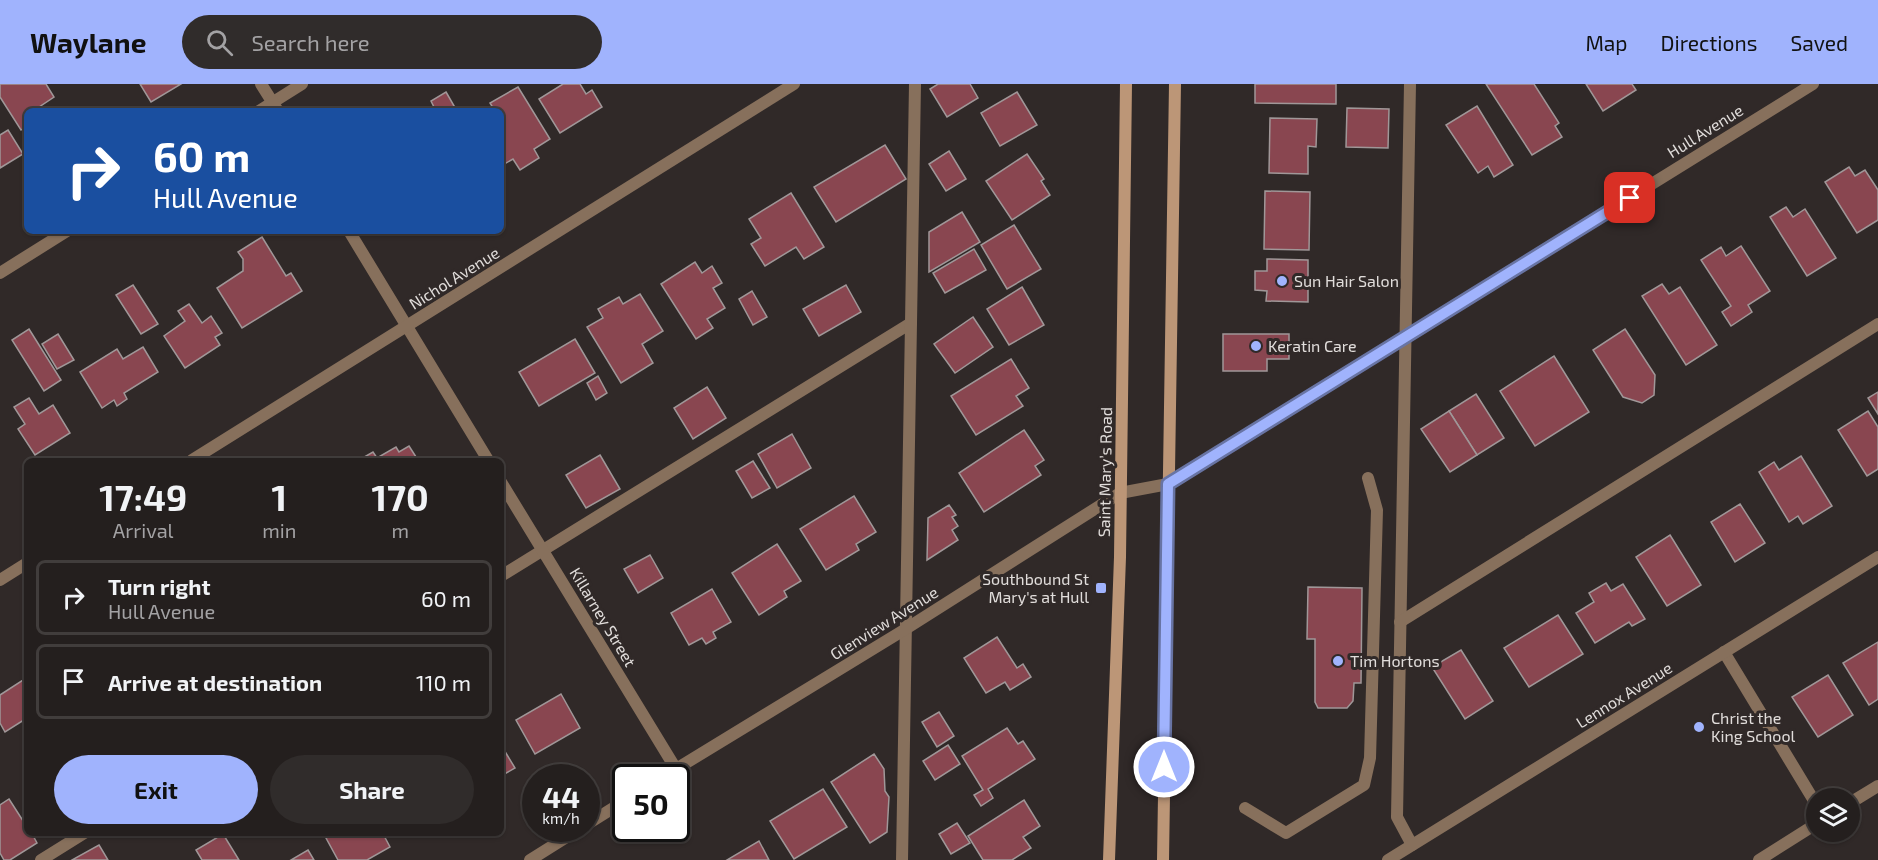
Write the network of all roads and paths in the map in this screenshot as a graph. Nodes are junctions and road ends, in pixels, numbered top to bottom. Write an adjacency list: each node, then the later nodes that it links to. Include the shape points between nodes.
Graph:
1 (261, 84): 9 (street)
2 (303, 84): 9 (street)
3 (794, 84): 15 (street, Nichol Avenue)
4 (915, 84): 13 (street)
5 (1126, 84): 22 (main road, Saint Mary’s Road)
6 (1175, 84): 20 (main road)
7 (1410, 84): 16 (street)
8 (1812, 84): 16 (street, Hull Avenue)
9 (276, 107)
10 (62, 234): 12 (street)
11 (351, 234): 15 (street)
12 (0, 273)
13 (911, 323): 23 (street); 29 (street)
14 (1878, 324): 28 (street)
15 (406, 327): 17 (street, Nichol Avenue); 18 (street)
16 (1406, 336): 20 (street, Hull Avenue); 28 (street)
17 (195, 458)
18 (487, 458)
19 (1368, 478): 36 (street, via 1377,510 1370,758 1364,785 1286,833)
20 (1168, 484): 22 (street, Hull Avenue); 45 (main road)
21 (504, 487): 23 (street, Killarney Street)
22 (1120, 493): 29 (street, Glenview Avenue); 44 (main road, Saint Mary’s Road)
23 (543, 550): 26 (street); 31 (street, Killarney Street)
24 (1878, 557): 30 (street, Lennox Avenue)
25 (24, 565): 27 (street)
26 (504, 574)
27 (0, 580)
28 (1400, 622): 40 (street, via 1397,817)
29 (904, 630): 32 (street, Glenview Avenue); 43 (street)
30 (1724, 652): 34 (street); 40 (street, Lennox Avenue)
31 (673, 764)
32 (684, 764)
33 (1878, 786): 35 (street)
34 (1806, 788)
35 (1860, 797)
36 (1245, 808)
37 (1806, 830): 47 (street)
38 (80, 836): 41 (street)
39 (559, 842): 42 (street)
40 (1412, 845): 46 (street, Lennox Avenue)
41 (41, 860)
42 (530, 860)
43 (902, 860)
44 (1109, 860)
45 (1163, 860)
46 (1388, 860)
47 (1760, 860)

